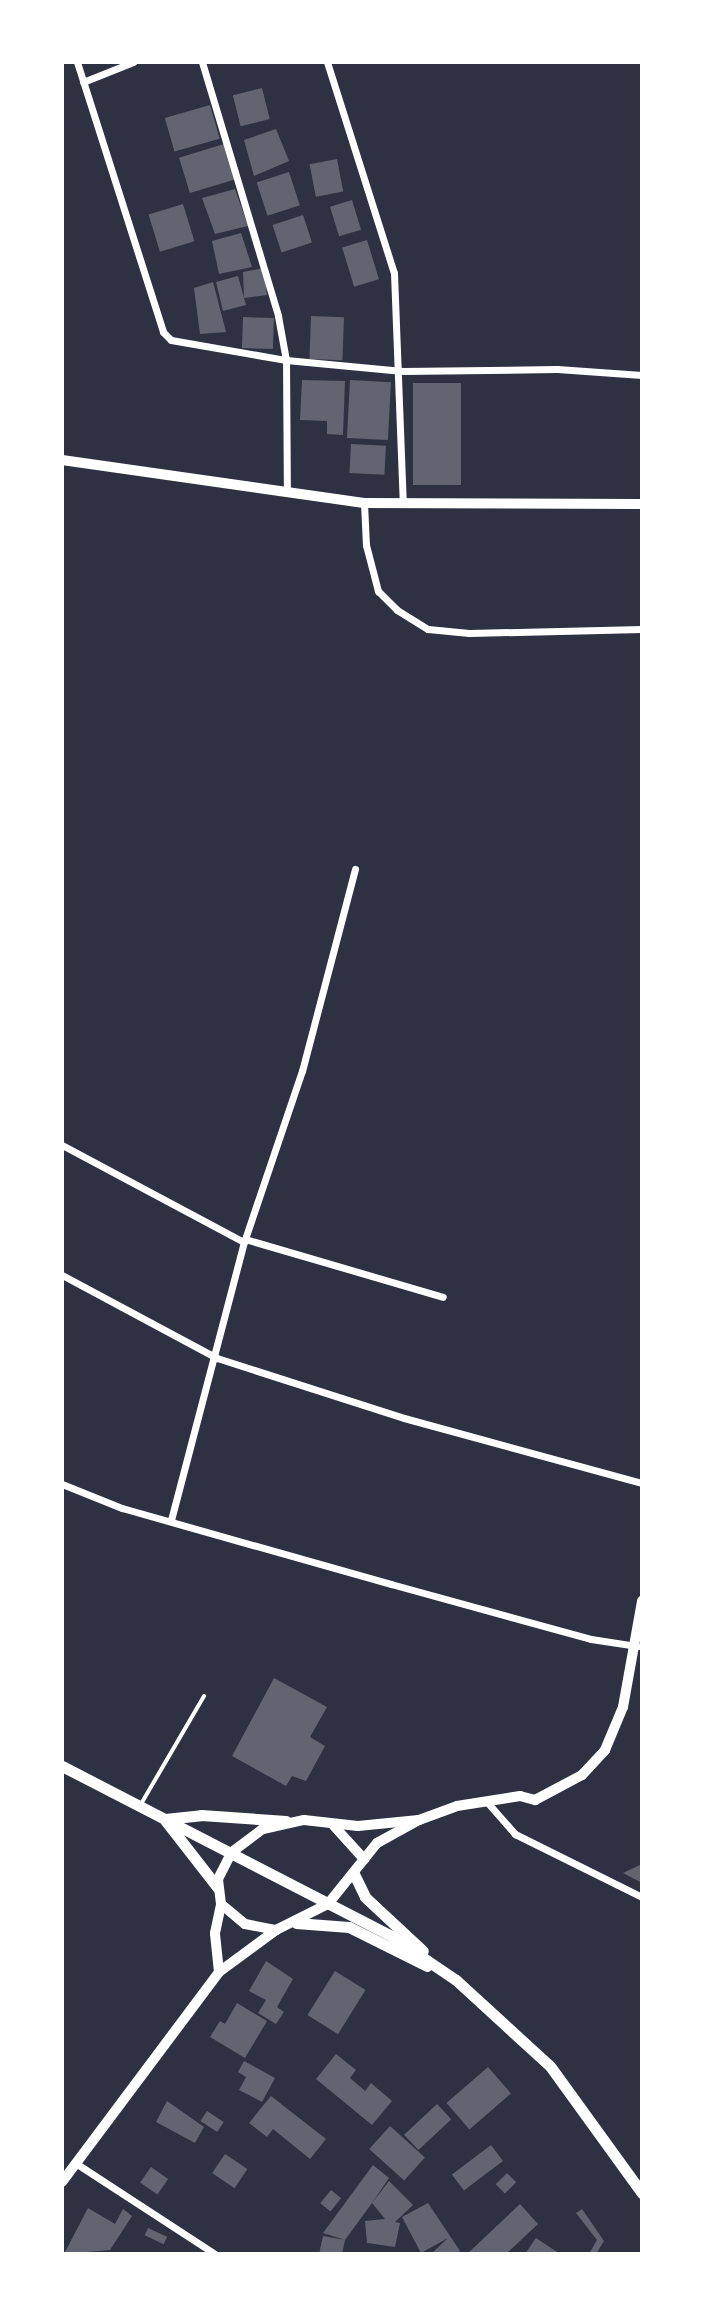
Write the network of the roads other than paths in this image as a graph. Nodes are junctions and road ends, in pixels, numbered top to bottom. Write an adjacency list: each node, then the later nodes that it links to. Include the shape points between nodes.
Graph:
1 (77, 62): 5 (street)
2 (133, 62): 5 (street)
3 (202, 62): 6 (street, via 264,257)
4 (327, 62): 7 (street, via 390,254)
5 (83, 82): 6 (street, via 163,332 178,343)
6 (286, 360): 7 (street); 10 (street)
7 (402, 371): 8 (street, via 557,369); 12 (street)
8 (642, 375)
9 (62, 460): 10 (main road)
10 (287, 495): 11 (main road)
11 (364, 503): 12 (main road); 14 (street, via 366,545 378,591 428,629)
12 (403, 504): 13 (main road)
13 (642, 504)
14 (642, 629)
15 (355, 869): 17 (street, via 302,1071)
16 (62, 1145): 17 (street)
17 (245, 1240): 19 (street); 20 (street)
18 (62, 1275): 20 (street)
19 (443, 1297)
20 (217, 1358): 21 (street, via 404,1418); 23 (street)
21 (642, 1483)
22 (62, 1484): 23 (street)
23 (171, 1520): 25 (street, via 591,1639)
24 (642, 1601): 25 (main road)
25 (638, 1646): 28 (main road, via 614,1734 595,1763 554,1794)
26 (204, 1696): 29 (lane)
27 (62, 1766): 29 (main road)
28 (487, 1802): 31 (main road); 38 (street, via 515,1834)
29 (140, 1806): 30 (main road)
30 (164, 1819): 32 (main road, via 201,1815); 34 (main road); 37 (main road)
31 (419, 1820): 33 (main road, via 358,1826); 35 (main road, via 377,1843)
32 (286, 1821): 33 (main road); 34 (main road, via 248,1837)
33 (321, 1822): 35 (main road, via 345,1832)
34 (232, 1852): 37 (main road); 40 (main road)
35 (364, 1859): 36 (main road)
36 (354, 1874): 40 (main road); 43 (main road, via 365,1897)
37 (218, 1888): 39 (main road)
38 (642, 1897)
39 (221, 1904): 42 (main road, via 245,1924); 44 (main road, via 215,1933)
40 (328, 1904): 41 (main road); 43 (main road, via 391,1936)
41 (296, 1923): 42 (main road); 43 (main road, via 349,1927)
42 (276, 1930): 44 (main road)
43 (443, 1971): 47 (main road, via 550,2066)
44 (219, 1972): 45 (main road)
45 (77, 2164): 46 (main road); 48 (street)
46 (62, 2182)
47 (642, 2193)
48 (215, 2254)

